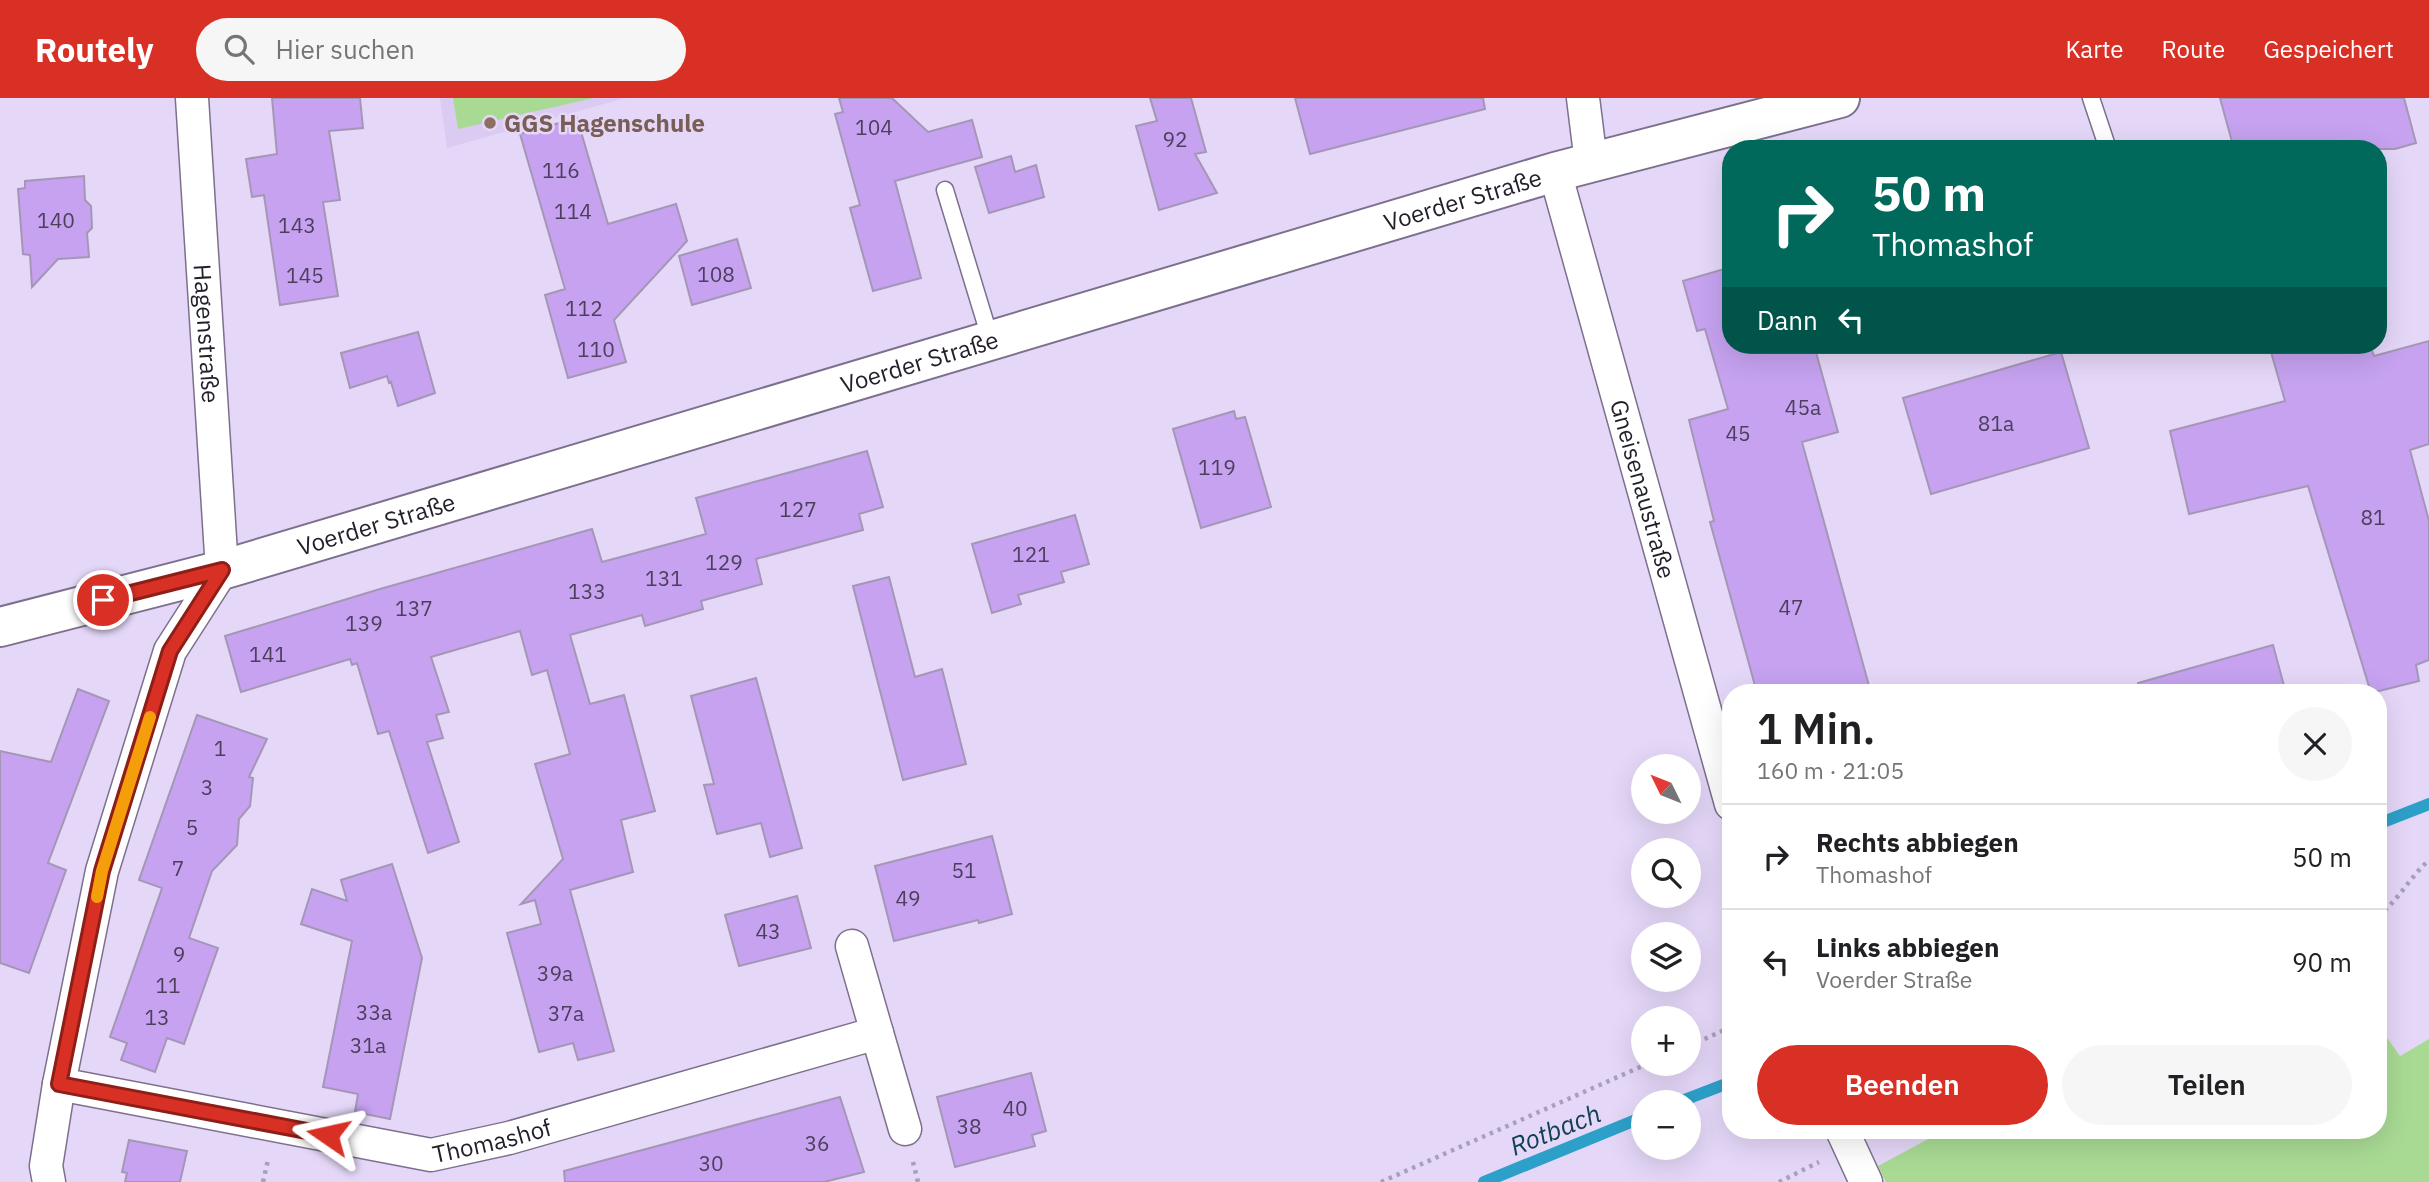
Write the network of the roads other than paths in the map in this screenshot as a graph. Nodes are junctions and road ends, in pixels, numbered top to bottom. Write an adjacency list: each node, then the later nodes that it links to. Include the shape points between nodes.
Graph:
1 (192, 98): 9 (street, Hagenstraße)
2 (1583, 98): 6 (street, Gneisenaustraße)
3 (1840, 98): 6 (main road, Voerder Straße)
4 (2091, 98): 5 (lane)
5 (2105, 140)
6 (1573, 167): 8 (main road, Voerder Straße); 11 (street, Gneisenaustraße)
7 (945, 190): 8 (lane)
8 (991, 341): 9 (main road, Voerder Straße)
9 (222, 570): 10 (main road, Voerder Straße); 14 (street, via 170,651 102,871)
10 (0, 627)
11 (1722, 768)
12 (852, 946): 13 (street)
13 (877, 1033): 14 (street, Thomashof, via 509,1138 431,1155); 15 (street)
14 (59, 1084): 17 (street, via 46,1166)
15 (905, 1129)
16 (1846, 1139): 18 (street)
17 (49, 1182)
18 (1866, 1182)

